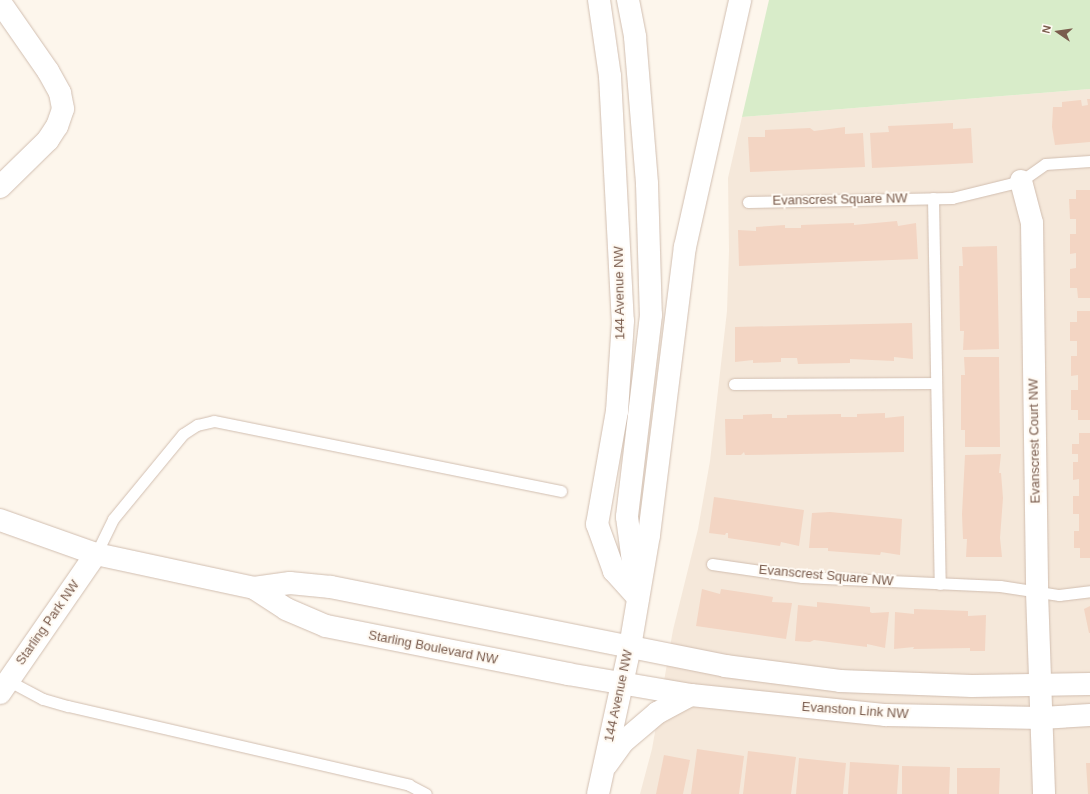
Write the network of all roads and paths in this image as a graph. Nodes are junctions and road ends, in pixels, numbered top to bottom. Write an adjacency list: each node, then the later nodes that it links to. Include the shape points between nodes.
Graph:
1 (599, 0): 20 (street, 144 Avenue NW, via 610,76 624,321 617,411 597,524 614,571)
2 (628, 0): 20 (street, 144 Avenue NW, via 635,37 647,184 651,315 627,517)
3 (740, 0): 20 (street, 144 Avenue NW, via 685,247 649,535)
4 (0, 2): 7 (street, via 48,71 60,93 63,109 57,126 48,140)
5 (1090, 161): 6 (lane, via 1045,164)
6 (1021, 181): 8 (lane, Evanscrest Square NW, via 952,198); 19 (street, Evanscrest Court NW, via 1032,223)
7 (0, 187)
8 (933, 198): 9 (lane, Evanscrest Square NW); 10 (lane)
9 (748, 202)
10 (936, 383): 11 (lane); 16 (lane)
11 (734, 384)
12 (561, 491): 14 (lane, via 214,421 197,425 183,434 113,519)
13 (0, 520): 14 (street, Starling Boulevard NW)
14 (96, 554): 17 (street, Starling Boulevard NW); 24 (street, Starling Park NW)
15 (712, 564): 16 (lane, Evanscrest Square NW, via 802,577)
16 (940, 584): 19 (lane, Evanscrest Square NW, via 1000,586)
17 (254, 588): 21 (street, Starling Boulevard NW, via 290,583 331,587); 22 (street, Starling Boulevard NW, via 286,609 326,626)
18 (1090, 591): 19 (lane, Evanscrest Square NW, via 1058,595)
19 (1037, 592): 26 (street, Evanscrest Court NW)
20 (638, 598): 21 (street, 144 Avenue NW)
21 (630, 647): 22 (street, 144 Avenue NW); 26 (street, Evanston Link NW, via 725,666 840,680 972,686)
22 (622, 684): 25 (street, Evanston Link NW); 28 (street, 144 Avenue NW)
23 (1090, 684): 26 (street, Evanston Link NW)
24 (4, 687): 29 (lane, via 68,706 409,785)
25 (691, 695): 26 (street, Evanston Link NW, via 886,715); 28 (street, via 657,713 623,742)
26 (1040, 702): 27 (street, Evanston Link NW); 31 (street, Evanscrest Court NW)
27 (1090, 716)
28 (604, 768): 30 (street, 144 Avenue NW)
29 (426, 794)
30 (598, 794)
31 (1044, 794)

